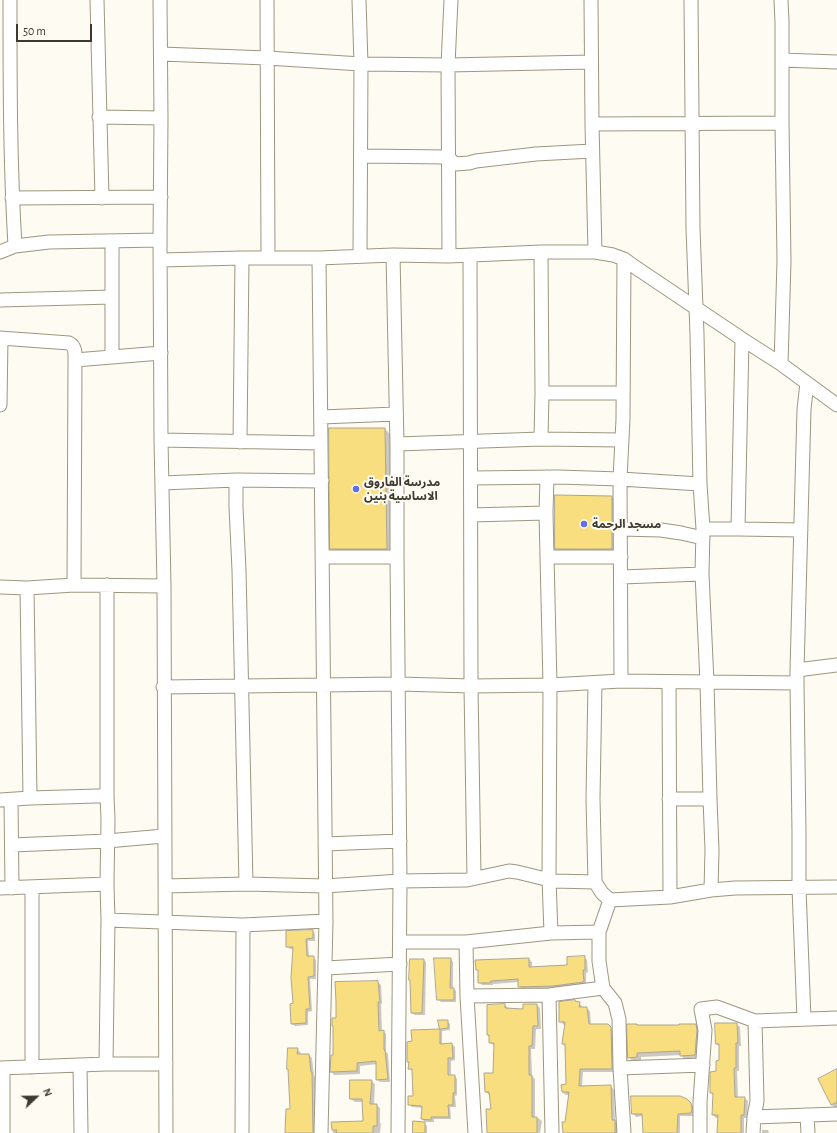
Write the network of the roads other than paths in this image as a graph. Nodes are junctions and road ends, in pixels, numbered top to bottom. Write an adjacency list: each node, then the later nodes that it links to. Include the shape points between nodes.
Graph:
1 (10, 0): 26 (street)
2 (96, 0): 17 (street)
3 (160, 0): 10 (street)
4 (267, 0): 11 (street)
5 (359, 0): 15 (street)
6 (451, 0): 16 (street)
7 (591, 0): 13 (street)
8 (691, 0): 19 (street)
9 (781, 0): 12 (street)
10 (161, 54): 11 (street); 18 (street)
11 (267, 58): 15 (street); 39 (street)
12 (782, 60): 14 (street); 20 (street)
13 (591, 62): 16 (street); 21 (street)
14 (837, 62)
15 (361, 64): 16 (street); 23 (street)
16 (448, 65): 24 (street)
17 (99, 116): 18 (street); 27 (street)
18 (161, 118): 25 (street)
19 (691, 123): 20 (street); 21 (street); 45 (street)
20 (782, 123): 51 (street)
21 (592, 124): 22 (street)
22 (592, 151): 24 (street, via 536,154 455,164); 33 (street)
23 (361, 156): 24 (street); 34 (street)
24 (448, 157): 36 (street)
25 (161, 197): 27 (street); 28 (street)
26 (12, 198): 27 (street); 30 (street)
27 (102, 198)
28 (160, 240): 29 (street); 41 (street)
29 (112, 241): 30 (street, via 49,242); 43 (street)
30 (15, 246): 31 (street)
31 (0, 252)
32 (540, 252): 33 (street); 37 (street); 53 (street)
33 (595, 252): 42 (street)
34 (360, 256): 35 (street); 40 (street)
35 (393, 256): 36 (street); 57 (street)
36 (449, 256): 37 (street)
37 (470, 256): 63 (street)
38 (242, 258): 39 (street); 41 (street); 62 (street)
39 (268, 258): 40 (street)
40 (319, 258): 58 (street)
41 (161, 260): 48 (street)
42 (624, 260): 45 (street); 54 (street)
43 (112, 297): 44 (street); 49 (street)
44 (0, 300)
45 (696, 307): 47 (street); 72 (street)
46 (0, 338): 50 (street, via 69,343 75,348); 56 (street)
47 (742, 338): 51 (street); 76 (street)
48 (161, 353): 49 (street); 60 (street)
49 (112, 357): 50 (street)
50 (75, 360): 85 (street)
51 (782, 364): 52 (street)
52 (807, 383): 55 (street); 77 (street)
53 (542, 392): 54 (street); 59 (street)
54 (623, 393): 61 (street)
55 (837, 404)
56 (0, 405)
57 (396, 414): 58 (street); 65 (street)
58 (321, 417): 64 (street)
59 (541, 439): 61 (street); 63 (street)
60 (162, 440): 62 (street); 71 (street)
61 (622, 440): 68 (street)
62 (240, 442): 64 (street)
63 (471, 442): 65 (street); 67 (street)
64 (321, 443): 70 (street)
65 (397, 444): 80 (street)
66 (547, 477): 67 (street); 68 (street); 73 (street)
67 (472, 478): 74 (street)
68 (620, 479): 72 (street); 75 (street)
69 (236, 480): 70 (street); 71 (street); 99 (street)
70 (322, 481): 79 (street)
71 (162, 483): 87 (street)
72 (700, 484): 78 (street)
73 (546, 513): 74 (street); 81 (street)
74 (472, 515): 100 (street)
75 (620, 529): 78 (street); 82 (street)
76 (738, 529): 77 (street); 78 (street)
77 (800, 530): 91 (street)
78 (703, 534): 83 (street)
79 (322, 557): 80 (street); 97 (street)
80 (397, 557): 96 (street)
81 (547, 557): 82 (street); 98 (street)
82 (621, 557): 84 (street)
83 (702, 574): 84 (street); 94 (street)
84 (621, 578): 92 (street)
85 (74, 586): 86 (street); 89 (street)
86 (107, 586): 87 (street); 102 (street)
87 (164, 586): 101 (street)
88 (0, 587): 89 (street)
89 (28, 588): 103 (street)
90 (837, 665): 91 (street)
91 (797, 676): 94 (street); 123 (street)
92 (621, 681): 93 (street); 95 (street)
93 (669, 682): 94 (street); 104 (street)
94 (707, 682): 105 (street)
95 (595, 683): 98 (street); 115 (street)
96 (399, 684): 97 (street); 100 (street); 109 (street)
97 (324, 685): 99 (street); 110 (street)
98 (550, 685): 100 (street); 113 (street)
99 (242, 686): 101 (street); 117 (street)
100 (471, 686): 112 (street)
101 (163, 687): 107 (street)
102 (107, 796): 103 (street); 108 (street)
103 (30, 798): 106 (street)
104 (669, 799): 105 (street); 125 (street)
105 (710, 799): 124 (street)
106 (6, 800): 111 (street)
107 (164, 836): 108 (street); 118 (street)
108 (107, 841): 111 (street); 116 (street)
109 (400, 841): 110 (street); 114 (street)
110 (325, 844): 119 (street)
111 (12, 845): 122 (street)
112 (474, 878): 113 (street, via 510,871); 114 (street)
113 (549, 880): 115 (street); 132 (street)
114 (400, 881): 119 (street); 133 (street)
115 (595, 882): 126 (street)
116 (107, 884): 120 (street); 127 (street)
117 (246, 884): 118 (street); 119 (street)
118 (165, 886): 129 (street)
119 (325, 886): 128 (street)
120 (32, 887): 122 (street); 147 (street)
121 (837, 887): 123 (street)
122 (6, 888)
123 (799, 888): 124 (street); 141 (street)
124 (711, 890): 125 (street)
125 (670, 898): 126 (street)
126 (610, 900): 131 (street)
127 (108, 920): 129 (street); 143 (street)
128 (326, 921): 130 (street); 136 (street)
129 (166, 922): 130 (street); 144 (street)
130 (243, 925): 156 (street)
131 (599, 932): 132 (street); 137 (street, via 599,961)
132 (551, 933): 134 (street)
133 (400, 942): 134 (street); 135 (street)
134 (466, 942): 139 (street)
135 (400, 964): 136 (street); 158 (street)
136 (326, 968): 157 (street)
137 (603, 988): 138 (street); 149 (street, via 618,1011)
138 (549, 995): 139 (street); 160 (street)
139 (467, 996): 159 (street)
140 (837, 1018): 141 (street)
141 (804, 1019): 142 (street)
142 (755, 1021): 146 (street, via 717,1008 701,1009 705,1030); 152 (street, via 757,1101)
143 (106, 1064): 144 (street); 145 (street)
144 (166, 1064): 155 (street)
145 (80, 1065): 147 (street); 154 (street)
146 (703, 1065): 149 (street); 162 (street)
147 (32, 1067): 148 (street)
148 (1, 1068): 153 (street)
149 (620, 1068): 161 (street)
150 (837, 1114): 151 (street)
151 (807, 1115): 152 (street); 164 (street)
152 (754, 1116): 163 (street)
153 (3, 1133)
154 (81, 1133)
155 (166, 1133)
156 (242, 1133)
157 (321, 1133)
158 (398, 1133)
159 (475, 1133)
160 (552, 1133)
161 (624, 1133)
162 (700, 1133)
163 (754, 1133)
164 (808, 1133)

